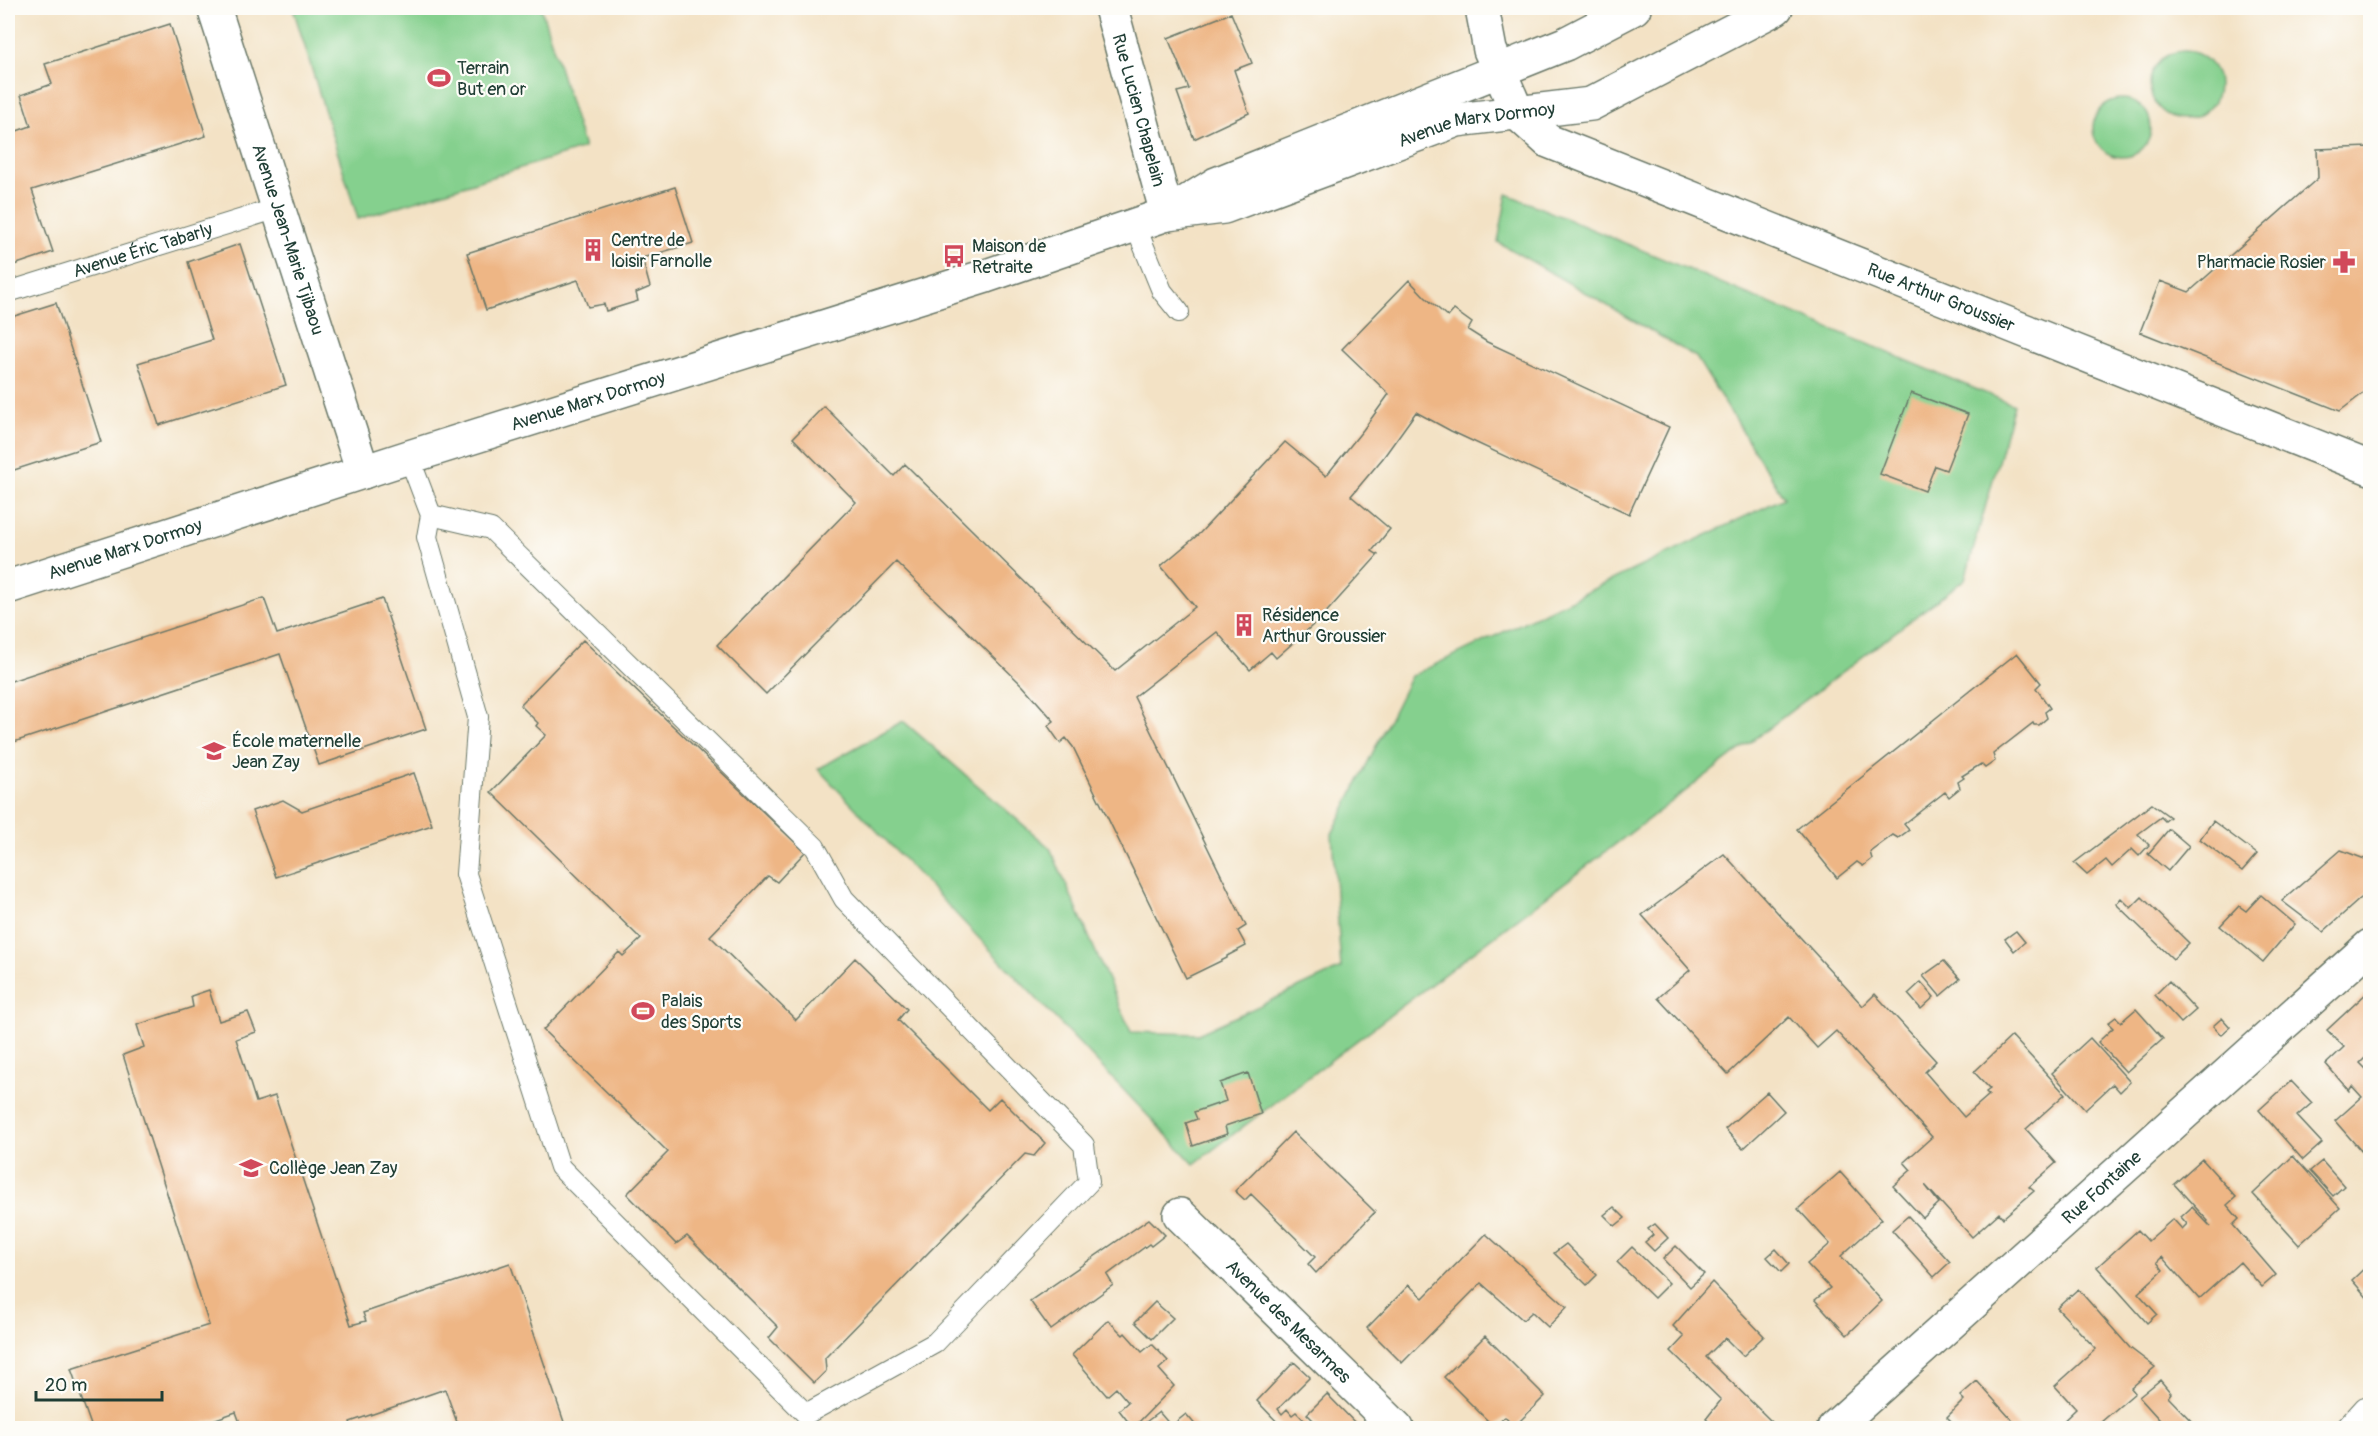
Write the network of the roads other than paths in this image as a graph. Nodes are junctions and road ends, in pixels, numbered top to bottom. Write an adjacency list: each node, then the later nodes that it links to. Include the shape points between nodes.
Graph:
1 (213, 8): 8 (street, Avenue Jean-Marie Tjibaou)
2 (1111, 8): 9 (street, Rue Lucien Chapelain)
3 (1482, 8): 6 (street)
4 (1634, 8): 6 (street, Avenue Marx Dormoy, via 1565,44)
5 (1776, 8): 7 (street, Avenue Marx Dormoy, via 1591,104)
6 (1498, 71): 7 (street); 9 (street, Avenue Marx Dormoy, via 1216,184)
7 (1518, 114): 9 (street, Avenue Marx Dormoy, via 1457,120 1224,207); 14 (street, Rue Arthur Groussier, via 1548,141 1584,156)
8 (278, 208): 11 (lane, Avenue Éric Tabarly); 15 (street, Avenue Jean-Marie Tjibaou)
9 (1167, 214): 10 (street, Avenue Marx Dormoy)
10 (1135, 225): 12 (lane, via 1162,291); 13 (street, Avenue Marx Dormoy, via 986,276)
11 (8, 292)
12 (1179, 312)
13 (409, 457): 15 (street, Avenue Marx Dormoy); 16 (lane)
14 (2370, 468)
15 (363, 472): 17 (street, Avenue Marx Dormoy)
16 (431, 515): 16 (lane, via 427,537 478,717 466,874 560,1167 806,1414 935,1342 1089,1182 1084,1145 844,899 816,847 500,537 491,529)
17 (8, 587)
18 (2370, 946): 22 (street, Rue Fontaine)
19 (1180, 1215): 21 (street, Avenue des Mesarmes)
20 (2370, 1406): 23 (lane)
21 (1397, 1428)
22 (1834, 1428)
23 (2346, 1428)

